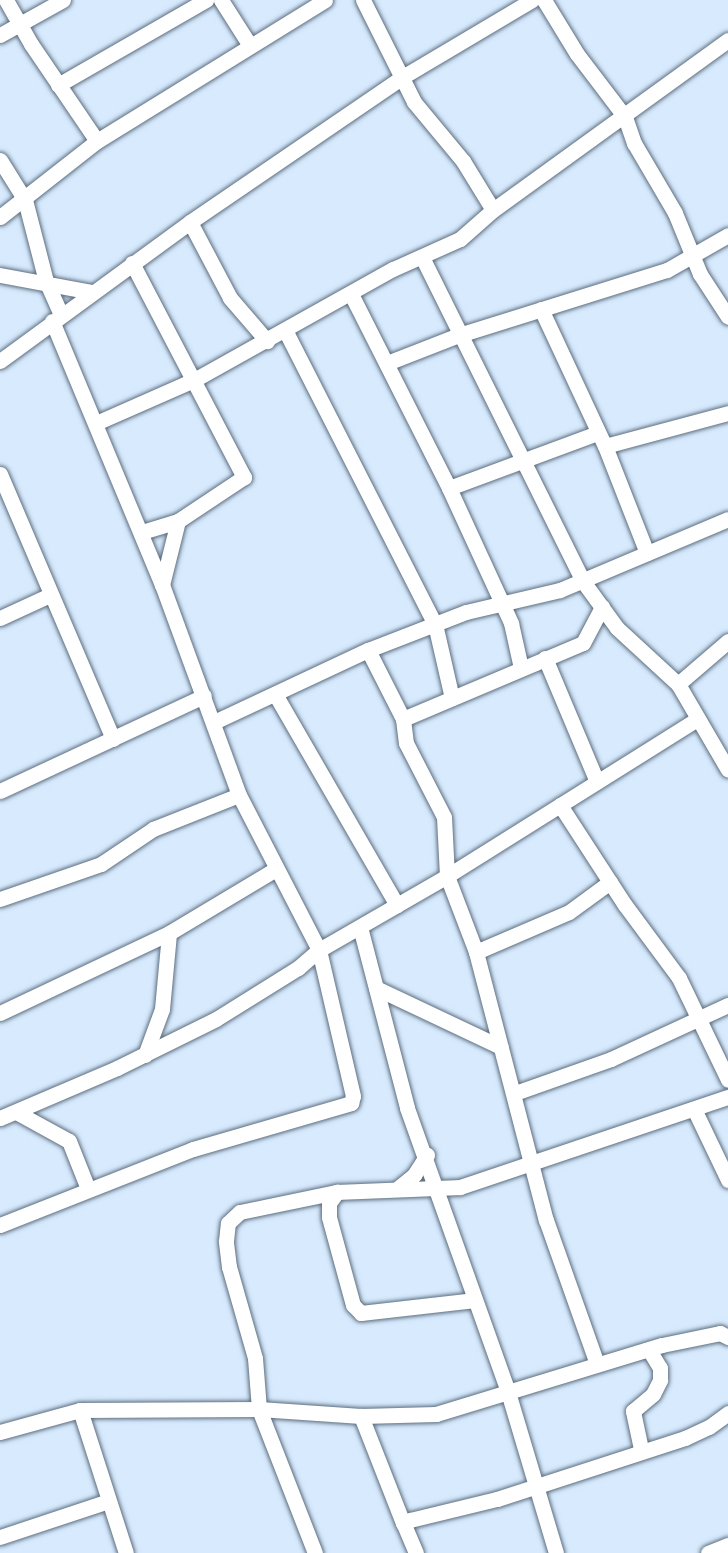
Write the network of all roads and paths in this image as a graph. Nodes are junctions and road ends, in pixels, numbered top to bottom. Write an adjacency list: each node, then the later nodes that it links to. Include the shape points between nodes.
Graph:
1 (6, 0): 9 (street)
2 (63, 0): 9 (street)
3 (206, 0): 14 (street)
4 (221, 0): 12 (street)
5 (325, 0): 12 (street)
6 (363, 0): 13 (street)
7 (532, 0): 13 (street)
8 (544, 0): 15 (street, via 577,54)
9 (19, 25): 10 (street); 14 (street)
10 (0, 35)
11 (728, 40): 15 (street)
12 (249, 44): 16 (street)
13 (404, 76): 19 (street, via 414,102 464,161); 21 (street)
14 (58, 84): 16 (street)
15 (625, 117): 19 (street); 24 (street, via 634,143 675,213)
16 (97, 141): 18 (street)
17 (0, 160): 18 (street)
18 (25, 200): 20 (street); 27 (street)
19 (493, 210): 23 (street, via 460,239)
20 (0, 217)
21 (190, 222): 25 (street); 35 (street, via 231,298)
22 (728, 235): 24 (street)
23 (422, 257): 29 (street, via 393,268); 34 (street)
24 (692, 258): 30 (street, via 608,291); 31 (street)
25 (132, 262): 28 (street); 38 (street)
26 (0, 276): 27 (street)
27 (46, 281): 28 (street); 32 (street)
28 (92, 292): 32 (street)
29 (351, 294): 33 (street); 37 (street)
30 (541, 309): 34 (street); 41 (street)
31 (728, 317)
32 (57, 318): 36 (street); 40 (street)
33 (285, 330): 35 (street); 55 (street)
34 (459, 335): 37 (street); 42 (street)
35 (267, 341): 38 (street)
36 (0, 361)
37 (387, 363): 44 (street)
38 (194, 380): 40 (street); 46 (street, via 244,477)
39 (728, 413): 41 (street)
40 (96, 423): 47 (street)
41 (602, 439): 42 (street); 48 (street)
42 (522, 458): 44 (street); 49 (street)
43 (0, 474): 51 (street)
44 (449, 488): 52 (street)
45 (728, 519): 48 (street)
46 (178, 521): 47 (street); 50 (street)
47 (141, 532): 50 (street)
48 (647, 553): 49 (street)
49 (582, 580): 52 (street, via 560,590); 53 (street)
50 (162, 585): 62 (street)
51 (50, 595): 54 (street); 67 (street)
52 (499, 604): 55 (street); 59 (street, via 511,623)
53 (602, 607): 58 (street, via 583,643); 60 (street, via 617,628)
54 (0, 618)
55 (435, 624): 57 (street); 63 (street)
56 (728, 641): 60 (street)
57 (368, 650): 61 (street); 64 (street)
58 (545, 658): 59 (street); 69 (street)
59 (521, 668): 63 (street)
60 (678, 684): 65 (street)
61 (275, 694): 66 (street); 77 (street)
62 (204, 696): 66 (street); 67 (street)
63 (452, 698): 64 (street)
64 (403, 719): 74 (street, via 406,743 444,817)
65 (697, 719): 68 (street); 69 (street)
66 (214, 722): 71 (street)
67 (113, 739): 70 (street)
68 (728, 770)
69 (597, 782): 72 (street)
70 (1, 789)
71 (239, 795): 73 (street); 76 (street, via 153,829 101,864)
72 (560, 805): 74 (street); 75 (street)
73 (276, 869): 79 (street); 80 (street)
74 (447, 876): 77 (street); 81 (street)
75 (610, 882): 81 (street, via 569,912); 85 (street, via 679,978)
76 (0, 899)
77 (398, 905): 78 (street)
78 (360, 927): 80 (street); 82 (street)
79 (169, 933): 84 (street); 87 (street, via 162,1010)
80 (319, 950): 87 (street, via 298,968 216,1019); 101 (street, via 353,1096 351,1103 193,1149)
81 (476, 952): 86 (street)
82 (376, 988): 86 (street); 97 (street, via 404,1100)
83 (728, 1005): 85 (street)
84 (0, 1013)
85 (698, 1020): 88 (street); 89 (street, via 611,1059)
86 (501, 1047): 89 (street)
87 (145, 1055): 94 (street)
88 (728, 1080)
89 (515, 1093): 98 (street)
90 (728, 1097): 91 (street)
91 (710, 1104): 92 (street); 93 (street)
92 (728, 1107)
93 (694, 1109): 96 (street); 98 (street)
94 (16, 1112): 95 (street); 101 (street, via 69,1141)
95 (0, 1118)
96 (722, 1154): 99 (street)
97 (427, 1155): 100 (street, via 414,1175); 102 (street)
98 (533, 1163): 102 (street, via 460,1187); 108 (street, via 566,1284)
99 (728, 1180)
100 (398, 1188): 102 (street); 103 (street)
101 (88, 1189): 104 (street)
102 (438, 1189): 105 (street)
103 (337, 1192): 105 (street, via 329,1203 329,1217 353,1305 361,1313); 110 (street, via 240,1212 228,1223 225,1241 229,1267 255,1358)
104 (0, 1225)
105 (475, 1300): 109 (street)
106 (728, 1337): 107 (street, via 704,1336)
107 (649, 1350): 108 (street); 115 (street, via 660,1368 660,1380 653,1394 633,1411)
108 (597, 1364): 109 (street)
109 (508, 1392): 113 (street, via 436,1414); 116 (street)
110 (259, 1409): 111 (street); 113 (street); 122 (street)
111 (80, 1410): 114 (street); 117 (street)
112 (728, 1413): 115 (street, via 685,1438)
113 (361, 1416): 118 (street)
114 (0, 1432)
115 (641, 1449): 116 (street)
116 (536, 1486): 118 (street); 124 (street)
117 (108, 1501): 119 (street); 121 (street)
118 (404, 1523): 123 (street)
119 (0, 1537)
120 (728, 1545): 125 (street)
121 (126, 1553)
122 (315, 1553)
123 (416, 1553)
124 (556, 1553)
125 (708, 1553)

